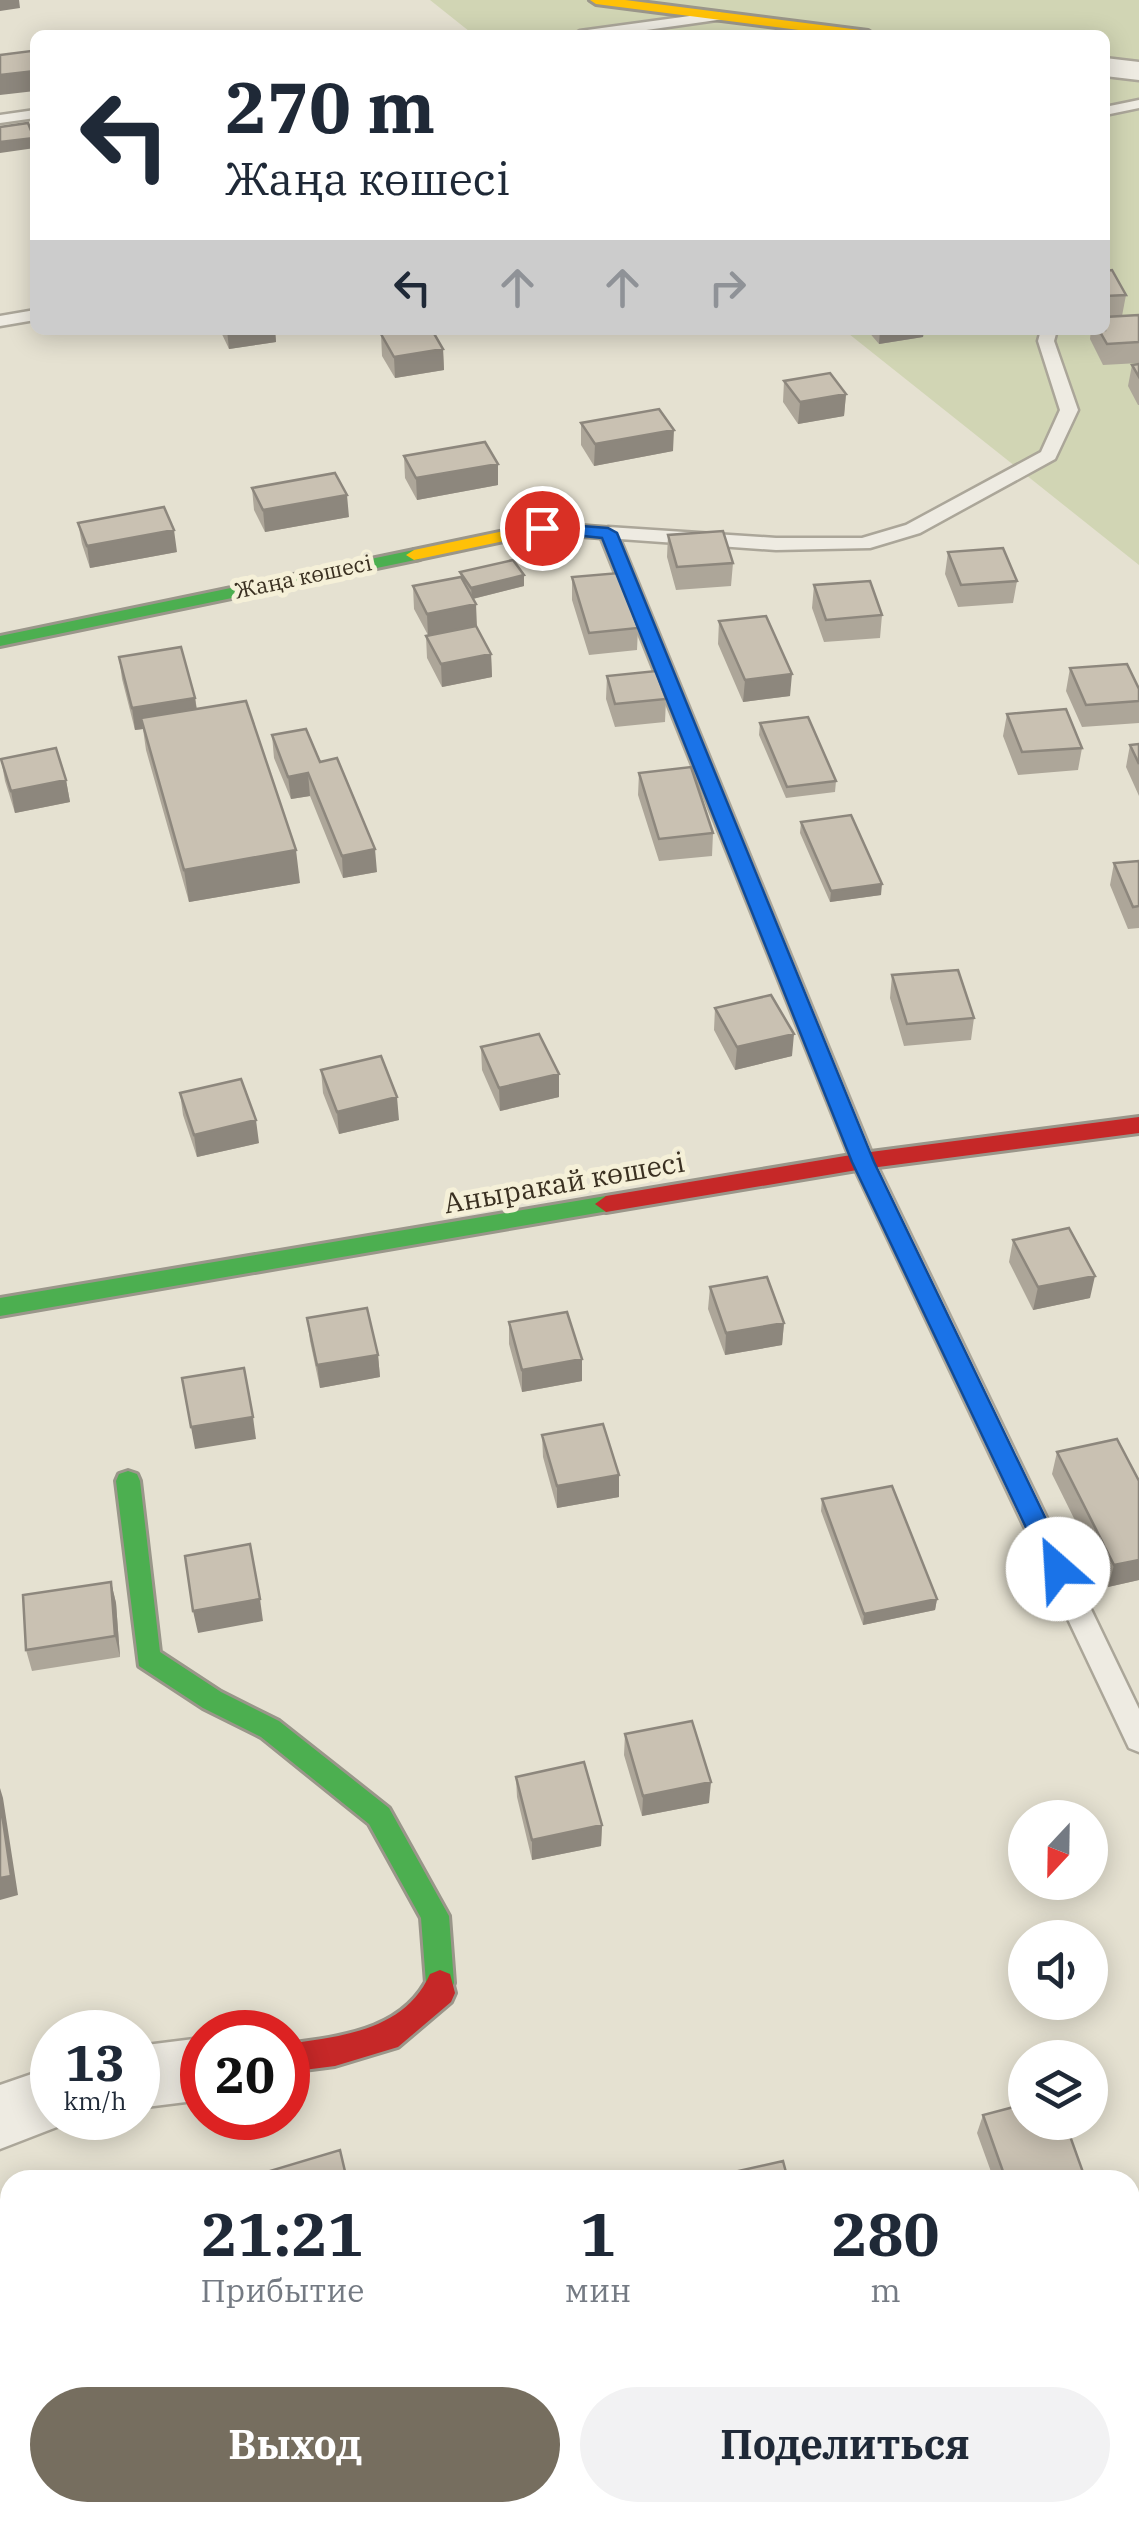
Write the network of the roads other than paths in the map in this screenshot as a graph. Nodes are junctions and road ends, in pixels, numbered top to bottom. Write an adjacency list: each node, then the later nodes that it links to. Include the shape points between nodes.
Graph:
1 (596, 0): 2 (street)
2 (720, 16): 3 (lane); 4 (street)
3 (617, 30)
4 (829, 30)
5 (1110, 67): 6 (street)
6 (1139, 71)
7 (1139, 104): 8 (lane)
8 (1110, 110)
9 (30, 115): 10 (lane)
10 (0, 120)
11 (30, 317): 12 (lane)
12 (0, 321)
13 (1047, 336): 14 (lane, via 1068,410 1049,454 913,529 863,544)
14 (608, 533): 15 (street, Жаңа көшесі, via 542,528); 17 (lane)
15 (0, 640)
16 (1139, 1125): 17 (street, Аныракай көшесі)
17 (863, 1162): 18 (street, Аныракай көшесі); 20 (lane)
18 (0, 1307)
19 (128, 1481): 21 (street, via 148,1658 270,1729 378,1816 434,1916 441,1993 388,2036)
20 (1139, 1739)
21 (310, 2055)
22 (30, 2106): 23 (street)
23 (0, 2117)

